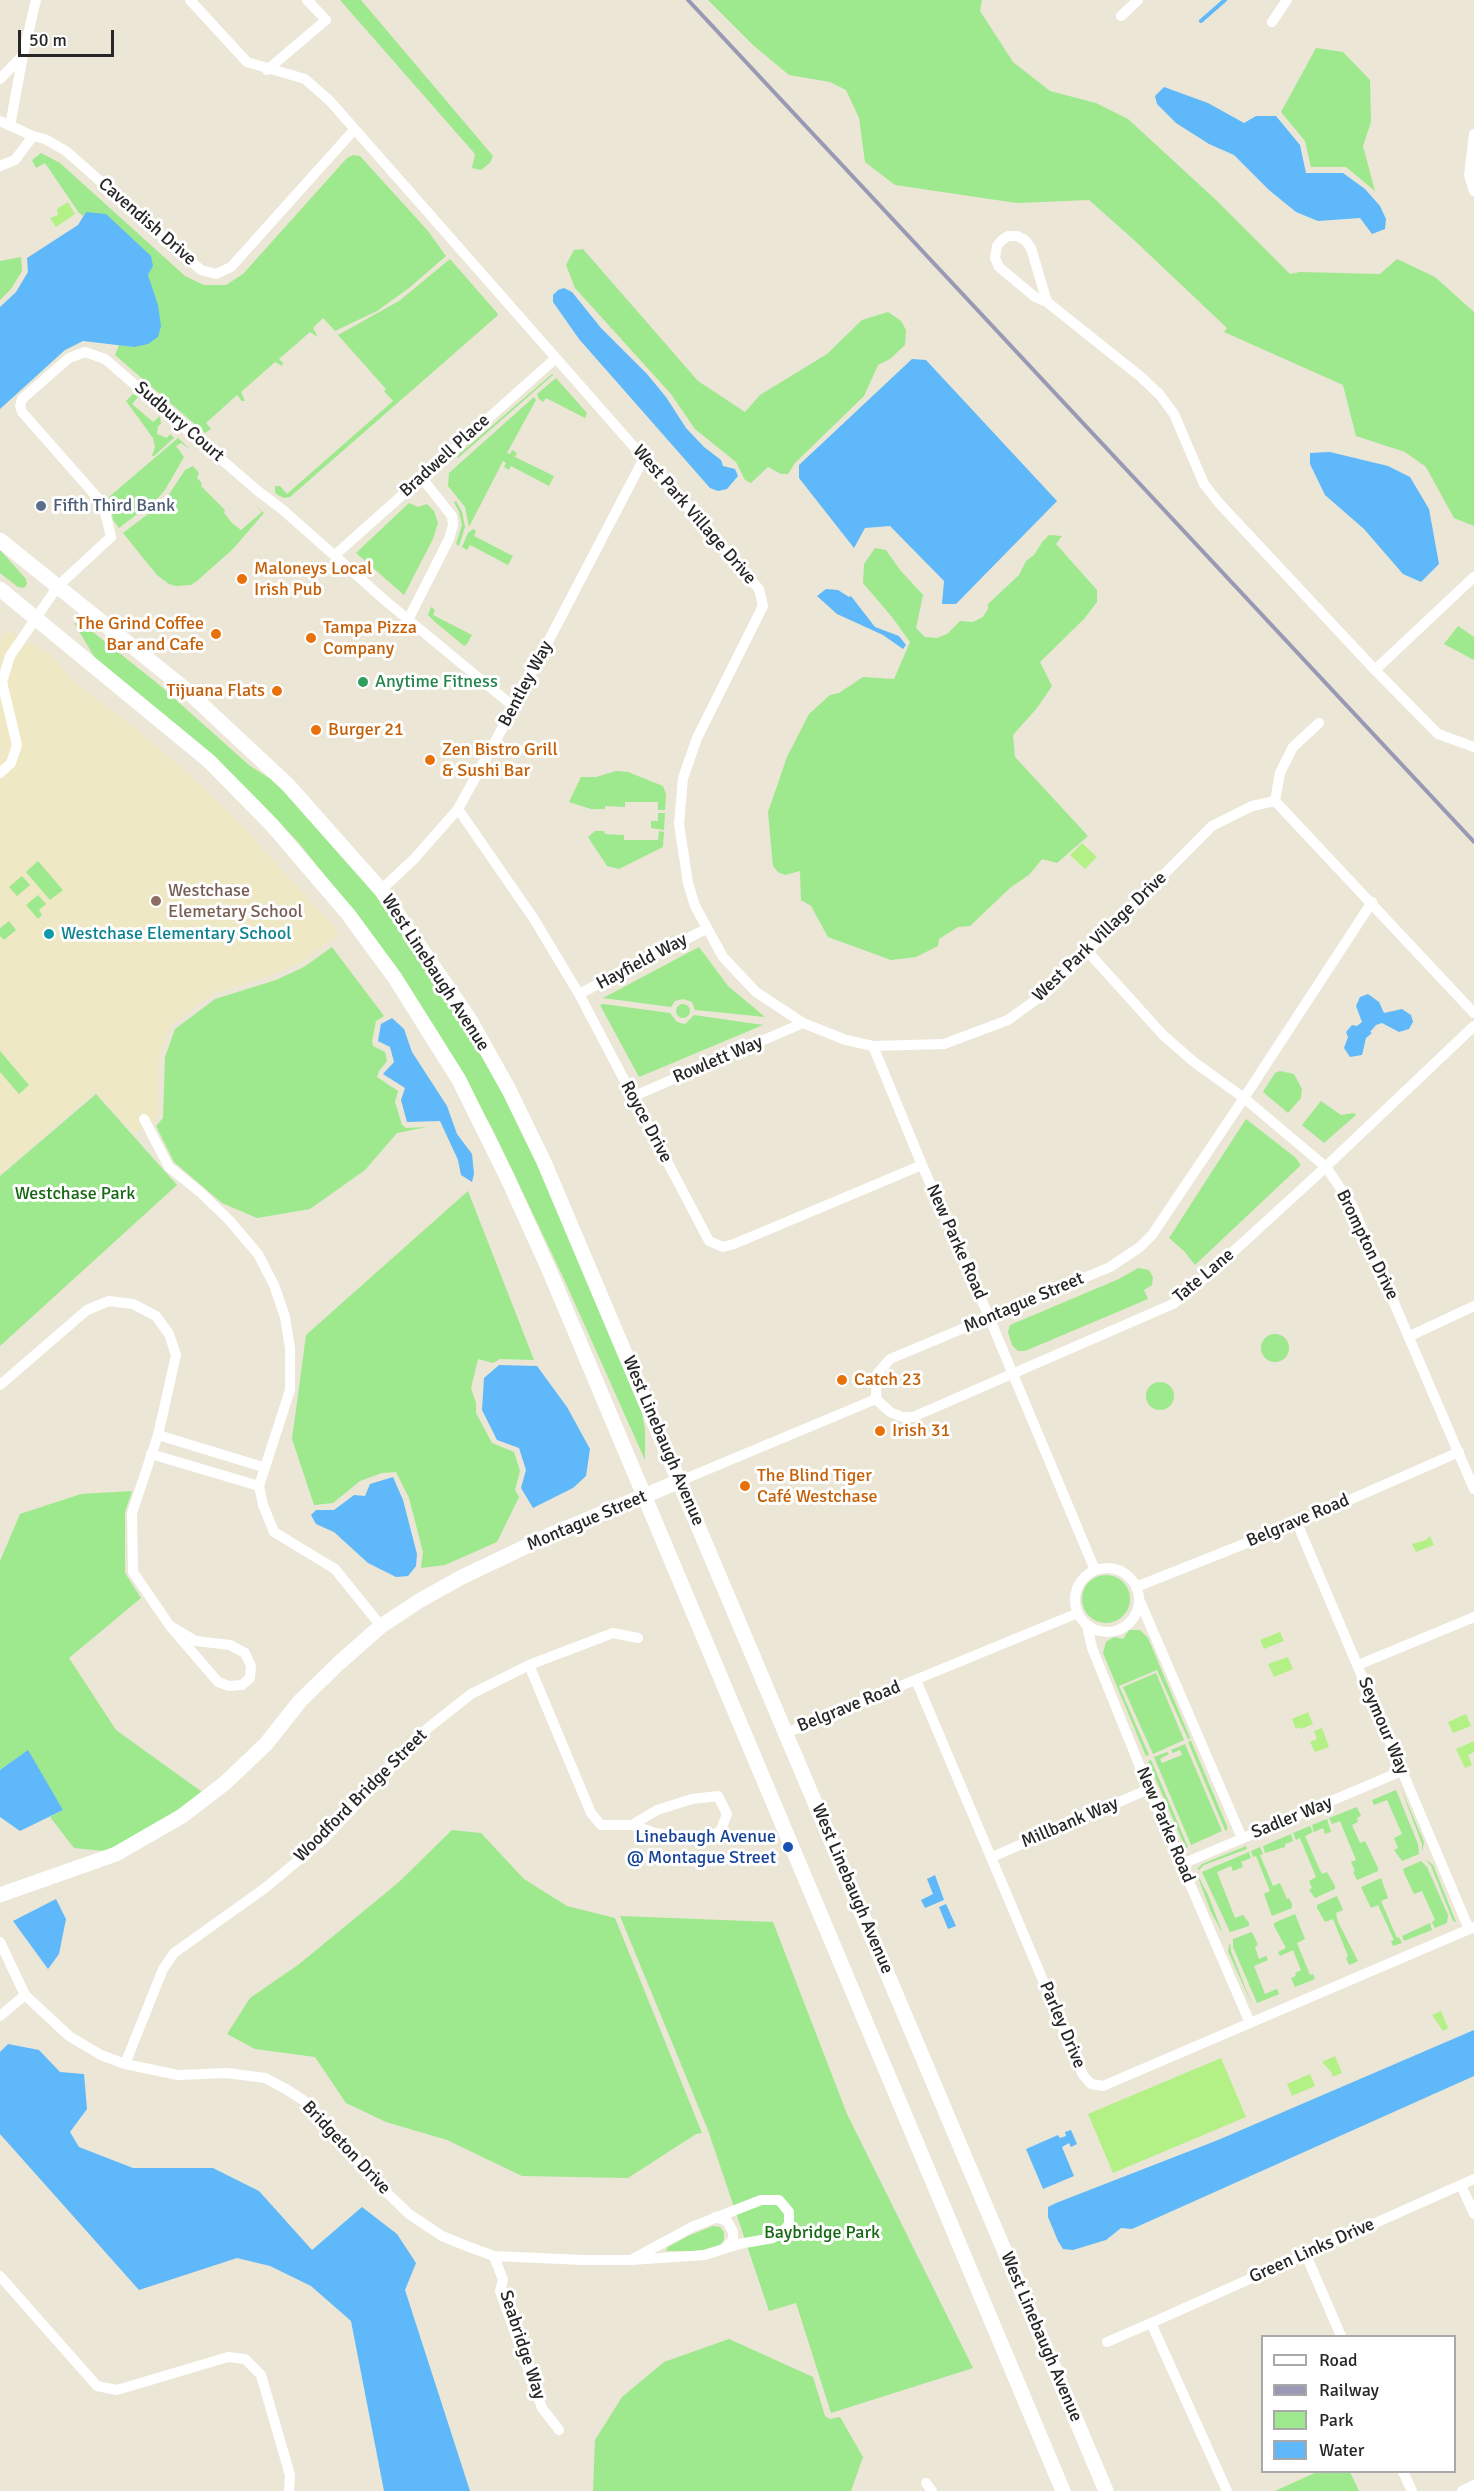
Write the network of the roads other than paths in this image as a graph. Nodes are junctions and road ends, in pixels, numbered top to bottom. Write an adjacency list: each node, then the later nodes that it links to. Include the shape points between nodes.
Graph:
1 (36, 0): 8 (street)
2 (190, 0): 9 (street, West Park Village Drive, via 247,62)
3 (307, 0): 9 (street, via 326,20)
4 (1138, 0): 6 (street)
5 (1287, 0): 7 (street)
6 (1121, 16)
7 (1272, 22)
8 (22, 55): 10 (street); 11 (street)
9 (267, 70): 12 (street, West Park Village Drive, via 305,79)
10 (0, 79)
11 (5, 124): 14 (street, Cavendish Drive)
12 (354, 130): 14 (street, Cavendish Drive, via 231,267 216,274 201,270 66,151); 18 (street, West Park Village Drive)
13 (1474, 134): 16 (street, via 1468,175)
14 (33, 136): 15 (street, via 15,160)
15 (0, 166)
16 (1474, 191)
17 (1047, 302): 17 (street, via 1031,248 1017,236 1002,240 995,258 999,267 1035,297); 28 (street, via 1160,395 1174,414 1204,484)
18 (556, 358): 19 (street, West Park Village Drive); 20 (street, Bradwell Place)
19 (644, 458): 29 (street, Bentley Way); 37 (street, West Park Village Drive, via 759,589 763,606 697,738 683,778 680,824 687,883)
20 (421, 477): 22 (street, Bradwell Place); 26 (street, via 452,516 453,525)
21 (0, 540): 24 (main road, West Linebaugh Avenue)
22 (335, 555): 24 (street, Sudbury Court, via 105,359 85,352 69,358 22,399 20,406 21,412 103,504 111,537); 26 (street, Sudbury Court)
23 (1474, 577): 28 (street)
24 (58, 586): 27 (street); 35 (main road, West Linebaugh Avenue, via 241,739 288,785)
25 (0, 589): 27 (main road, West Linebaugh Avenue)
26 (409, 618): 29 (street, Sudbury Court)
27 (37, 619): 32 (street, via 10,656 2,682 17,745 11,763); 64 (main road, West Linebaugh Avenue, via 209,760 304,860 394,978 481,1122)
28 (1375, 670): 31 (street, via 1438,734)
29 (514, 707): 34 (street, Bentley Way)
30 (1319, 723): 33 (street, via 1293,747 1280,773)
31 (1474, 747)
32 (0, 773)
33 (1275, 801): 36 (street); 38 (street, West Park Village Drive, via 1252,806 1212,826)
34 (458, 809): 35 (street, Bentley Way); 39 (street, Royce Drive, via 534,919)
35 (381, 890): 61 (main road, West Linebaugh Avenue, via 470,1020 509,1090 544,1162)
36 (1372, 902): 40 (street); 45 (street)
37 (706, 928): 39 (street, Hayfield Way); 41 (street, West Park Village Drive, via 739,976)
38 (1088, 952): 43 (street, West Park Village Drive, via 1048,991 1008,1020 944,1044); 45 (street, Brompton Drive, via 1163,1035)
39 (579, 994): 44 (street, Royce Drive)
40 (1474, 1013)
41 (803, 1023): 43 (street, West Park Village Drive); 44 (street, Rowlett Way)
42 (1474, 1026): 48 (street, Tate Lane)
43 (873, 1046): 47 (street, New Parke Road)
44 (632, 1097): 47 (street, Royce Drive, via 704,1233 709,1241 723,1247)
45 (1244, 1098): 48 (street, Brompton Drive); 50 (street, Montague Street, via 1140,1247 1110,1267)
46 (144, 1119): 60 (street, via 169,1167 215,1206 258,1254 285,1317 290,1390)
47 (922, 1165): 50 (street, New Parke Road)
48 (1326, 1167): 51 (street, Brompton Drive, via 1352,1205); 52 (street, Tate Lane, via 1173,1304)
49 (1474, 1306): 51 (street)
50 (989, 1317): 52 (street, New Parke Road); 54 (street, Montague Street, via 890,1359 877,1374)
51 (1410, 1336): 57 (street, Brompton Drive)
52 (1012, 1372): 54 (street, Tate Lane, via 913,1417 902,1417); 66 (street, New Parke Road)
53 (0, 1385): 55 (street, via 87,1310 109,1301 133,1304 156,1316 169,1334 176,1355)
54 (876, 1399): 61 (street, Montague Street)
55 (158, 1435): 56 (street); 58 (street)
56 (201, 1448): 59 (street); 60 (street)
57 (1458, 1452): 63 (street, Brompton Drive); 65 (street, Belgrave Road)
58 (151, 1454): 59 (street); 72 (street, via 132,1513 133,1572)
59 (196, 1467): 62 (street)
60 (263, 1467): 62 (street)
61 (680, 1481): 64 (main road, Montague Street); 78 (main road, West Linebaugh Avenue)
62 (259, 1486): 73 (street, via 274,1532 335,1569)
63 (1474, 1488)
64 (645, 1496): 73 (main road, Montague Street, via 460,1578); 108 (main road, West Linebaugh Avenue)
65 (1297, 1523): 67 (street, Belgrave Road); 76 (street, Seymour Way)
66 (1095, 1570): 67 (street, via 1123,1572); 69 (street, via 1079,1583)
67 (1136, 1587): 68 (street)
68 (1139, 1599): 71 (street, via 1133,1618 1116,1631 1096,1630); 82 (street)
69 (1078, 1613): 71 (street); 77 (street, Belgrave Road)
70 (1474, 1617): 76 (street)
71 (1087, 1624): 80 (street, New Parke Road, via 1092,1648)
72 (170, 1626): 72 (street, via 218,1682 242,1685 250,1678 251,1666 245,1653 230,1645 196,1641)
73 (381, 1626): 85 (main road, Montague Street, via 300,1701 266,1744 182,1816 116,1854)
74 (638, 1638): 75 (street, Woodford Bridge Street, via 613,1633)
75 (529, 1665): 81 (street, via 591,1813 602,1825); 91 (street, Woodford Bridge Street, via 471,1694 428,1728 322,1840 265,1888 174,1953 163,1969)
76 (1358, 1665): 79 (street, Seymour Way)
77 (916, 1680): 78 (street, Belgrave Road); 83 (street, Parley Drive)
78 (786, 1733): 109 (main road, West Linebaugh Avenue)
79 (1402, 1771): 82 (street, Sadler Way); 86 (street, Seymour Way)
80 (1149, 1789): 83 (street, Millbank Way); 84 (street, New Parke Road)
81 (632, 1825): 81 (street, via 657,1810 692,1799 718,1796 727,1814 720,1832 696,1839)
82 (1242, 1838): 84 (street, Sadler Way)
83 (992, 1857): 90 (street, Parley Drive, via 1083,2075 1091,2084 1103,2086)
84 (1182, 1864): 90 (street, New Parke Road)
85 (0, 1895)
86 (1472, 1928): 90 (street, Parley Drive)
87 (0, 1942): 88 (street, Bridgeton Drive)
88 (25, 1995): 89 (street); 91 (street, Bridgeton Drive, via 69,2036)
89 (0, 2016)
90 (1250, 2023)
91 (125, 2064): 98 (street, Bridgeton Drive, via 178,2075 227,2073 265,2078 306,2102 409,2214 442,2236)
92 (1474, 2179): 93 (street, Green Links Drive)
93 (1461, 2185): 94 (street); 97 (street, Green Links Drive)
94 (1474, 2214)
95 (715, 2217): 96 (street, via 727,2222 733,2232 733,2240); 96 (street, Bridgeton Drive, via 767,2199 779,2200 789,2212 789,2224 773,2238); 99 (street, Bridgeton Drive)
96 (723, 2249): 99 (street, Bridgeton Drive, via 705,2255)
97 (1306, 2255): 101 (street, Green Links Drive); 102 (street)
98 (494, 2256): 99 (street, Bridgeton Drive); 104 (street, Seabridge Way, via 502,2280 500,2291 542,2408)
99 (631, 2260)
100 (0, 2276): 107 (street, via 97,2385 117,2390 228,2357 245,2359 261,2375 290,2475)
101 (1151, 2323): 103 (street, Green Links Drive); 110 (street)
102 (1340, 2335)
103 (1107, 2342)
104 (559, 2430)
105 (1403, 2473): 111 (street)
106 (1474, 2486): 112 (street)
107 (289, 2491)
108 (1063, 2491)
109 (1106, 2491)
110 (1227, 2491)
111 (1412, 2491)
112 (1462, 2491)

